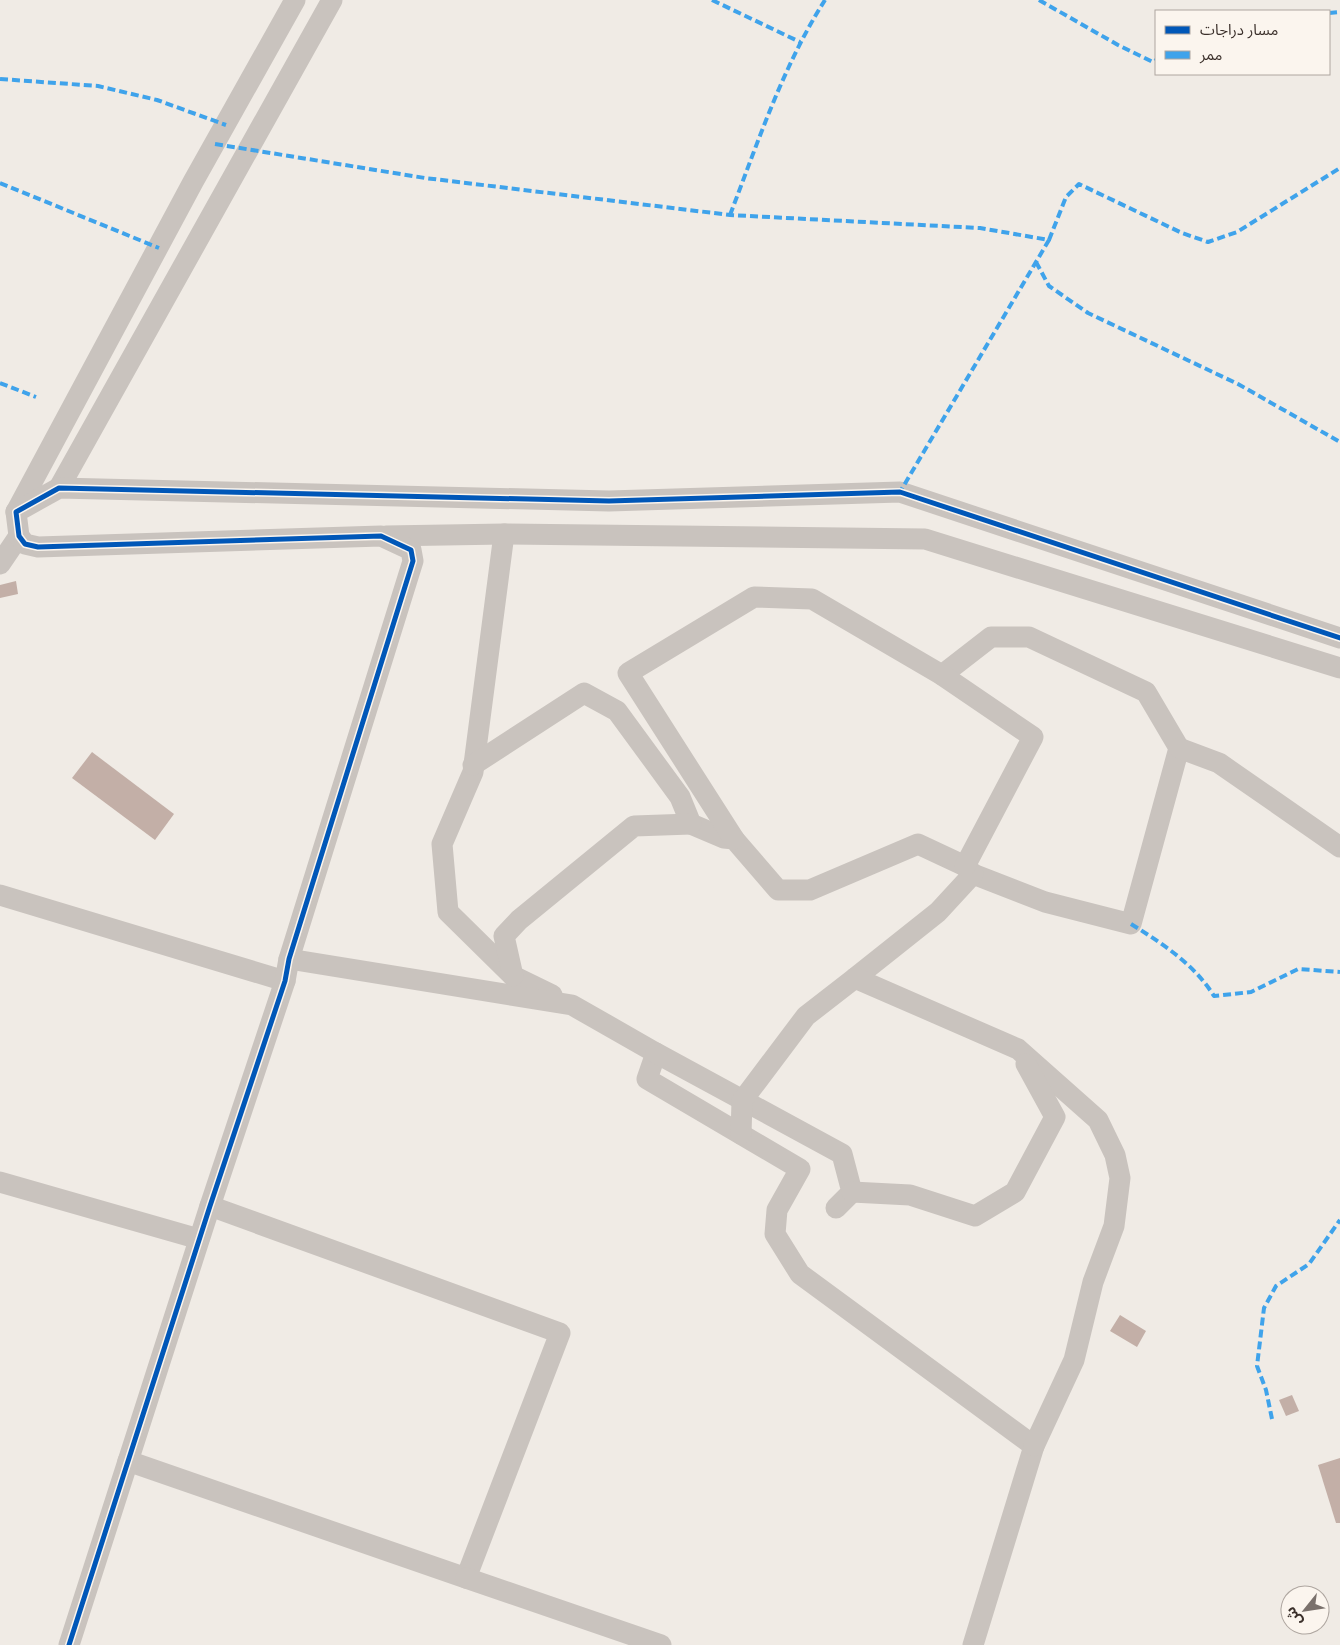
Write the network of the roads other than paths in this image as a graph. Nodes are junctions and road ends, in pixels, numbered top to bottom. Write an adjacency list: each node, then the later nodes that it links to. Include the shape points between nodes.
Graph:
1 (295, 0): 4 (street)
2 (332, 0): 3 (street)
3 (60, 488): 4 (street); 9 (street, via 609,501 900,492)
4 (16, 512): 6 (street)
5 (504, 534): 7 (street); 10 (street, via 925,539); 13 (street)
6 (19, 536): 7 (street, via 25,544 38,548); 8 (street)
7 (381, 536): 19 (street, via 411,550 413,561)
8 (0, 564)
9 (1340, 638)
10 (1340, 668)
11 (942, 676): 12 (street, via 991,637 1029,637 1146,692); 15 (street, via 812,600 754,597 628,673); 17 (street, via 1033,737)
12 (1179, 748): 16 (street, via 1219,763); 17 (street, via 1131,924 1045,902)
13 (473, 765): 14 (street, via 584,693 617,711 680,797); 20 (street, via 442,844 448,912)
14 (690, 824): 15 (street); 20 (street, via 634,826 519,920 504,936)
15 (734, 839): 17 (street, via 778,890 810,890 918,844)
16 (1340, 846)
17 (969, 870): 21 (street, via 938,912)
18 (0, 895): 22 (street)
19 (289, 959): 22 (street); 23 (street)
20 (512, 976): 23 (street)
21 (855, 978): 24 (street); 26 (street, via 806,1016)
22 (285, 980): 30 (street)
23 (572, 1004): 25 (street)
24 (1018, 1049): 29 (street, via 1055,1117 1015,1192 975,1216 910,1195); 33 (street, via 1098,1120 1115,1155 1120,1178 1114,1226 1092,1282 1074,1360)
25 (656, 1053): 26 (street); 27 (street, via 647,1079)
26 (742, 1101): 27 (street); 29 (street, via 842,1154)
27 (741, 1134): 33 (street, via 800,1169 777,1210 775,1234 800,1274)
28 (0, 1182): 32 (street)
29 (852, 1192): 31 (street)
30 (210, 1206): 32 (street); 35 (street, via 560,1333)
31 (836, 1208)
32 (199, 1239): 34 (street)
33 (1034, 1446): 38 (street)
34 (128, 1461): 35 (street); 36 (street)
35 (466, 1578): 37 (street)
36 (69, 1645)
37 (661, 1645)
38 (974, 1645)

